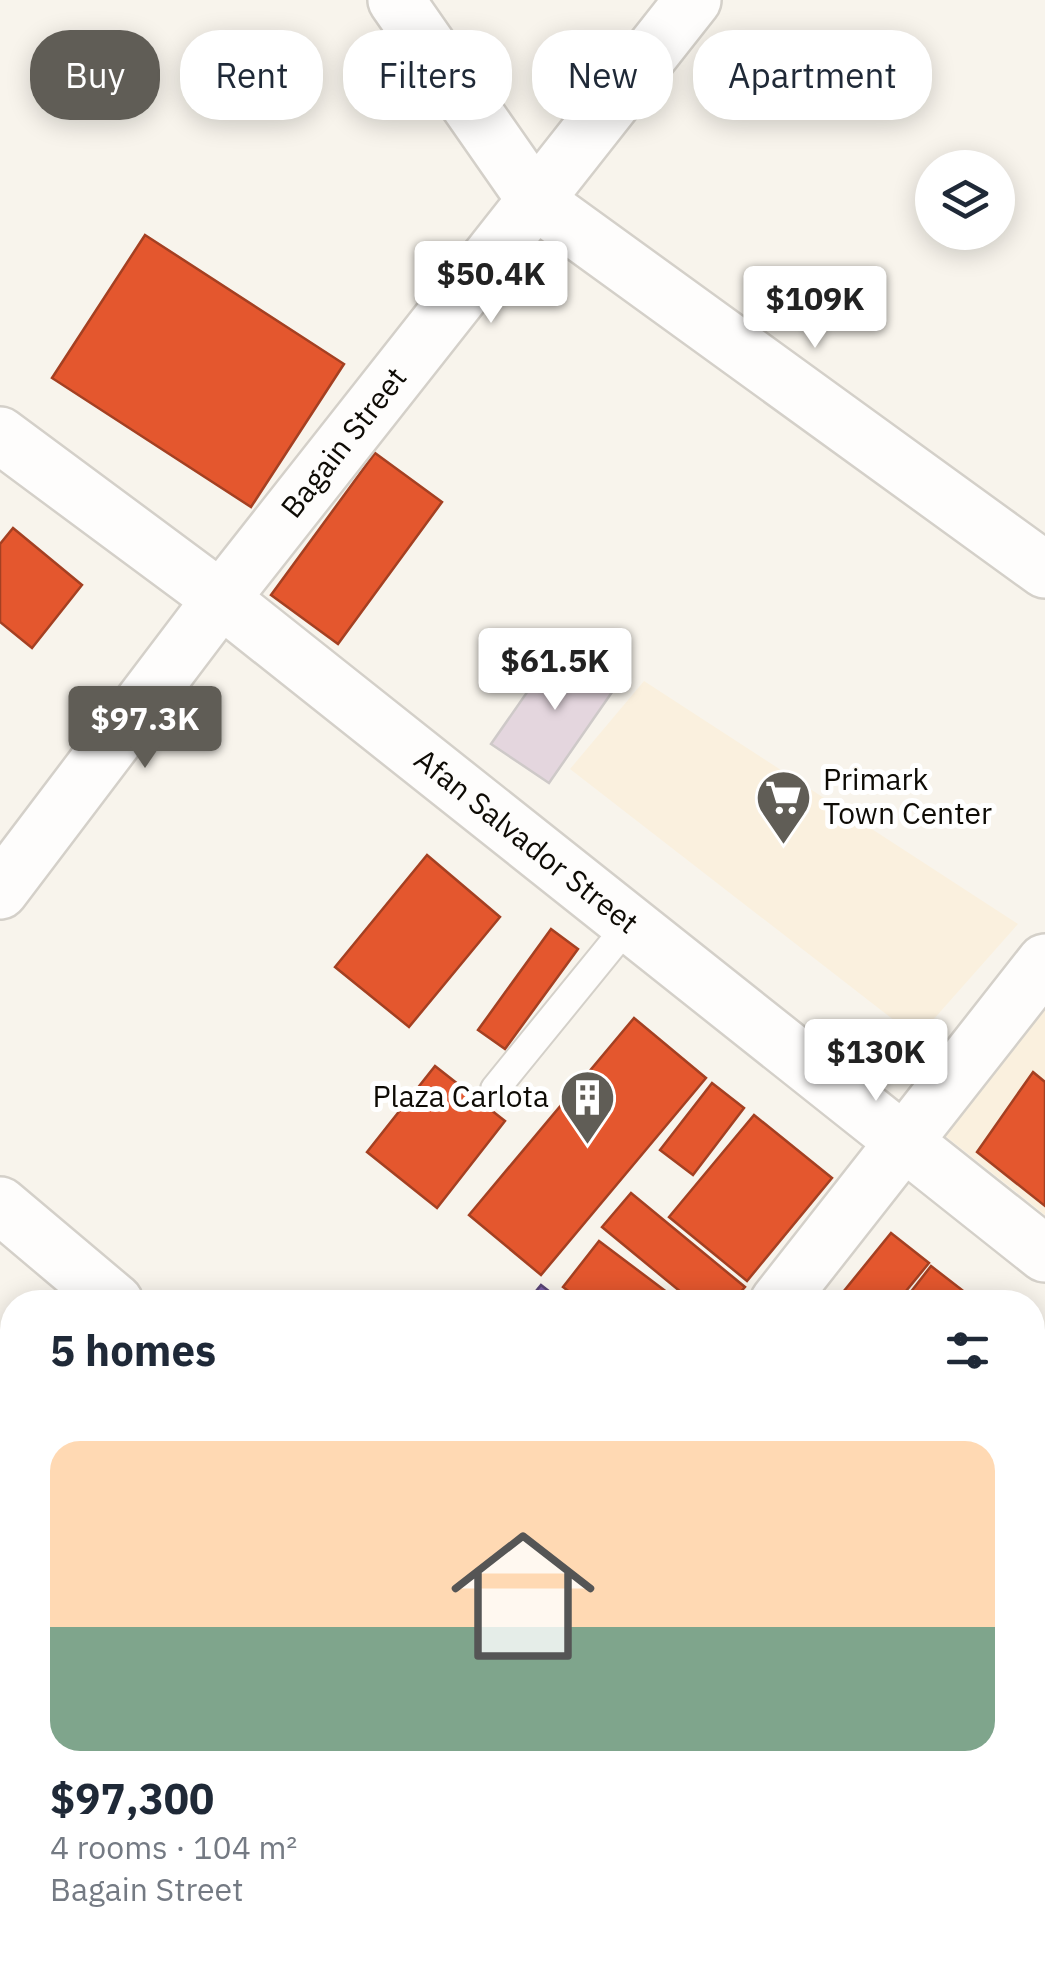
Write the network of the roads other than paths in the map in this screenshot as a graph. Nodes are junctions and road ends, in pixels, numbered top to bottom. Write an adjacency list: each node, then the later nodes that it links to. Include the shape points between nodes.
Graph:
1 (396, 0): 3 (street)
2 (693, 0): 3 (street, Bagain Street)
3 (536, 202): 5 (street); 6 (street, Bagain Street)
4 (0, 435): 6 (street, Afan Salvador Street)
5 (1045, 570)
6 (221, 599): 7 (street, Bagain Street); 8 (street, Afan Salvador Street)
7 (0, 891)
8 (630, 923): 10 (lane); 11 (street, Afan Salvador Street)
9 (1045, 962): 11 (street)
10 (495, 1088)
11 (902, 1140): 13 (street, Afan Salvador Street); 15 (street)
12 (0, 1204): 14 (street)
13 (1045, 1254)
14 (101, 1290)
15 (787, 1290)

